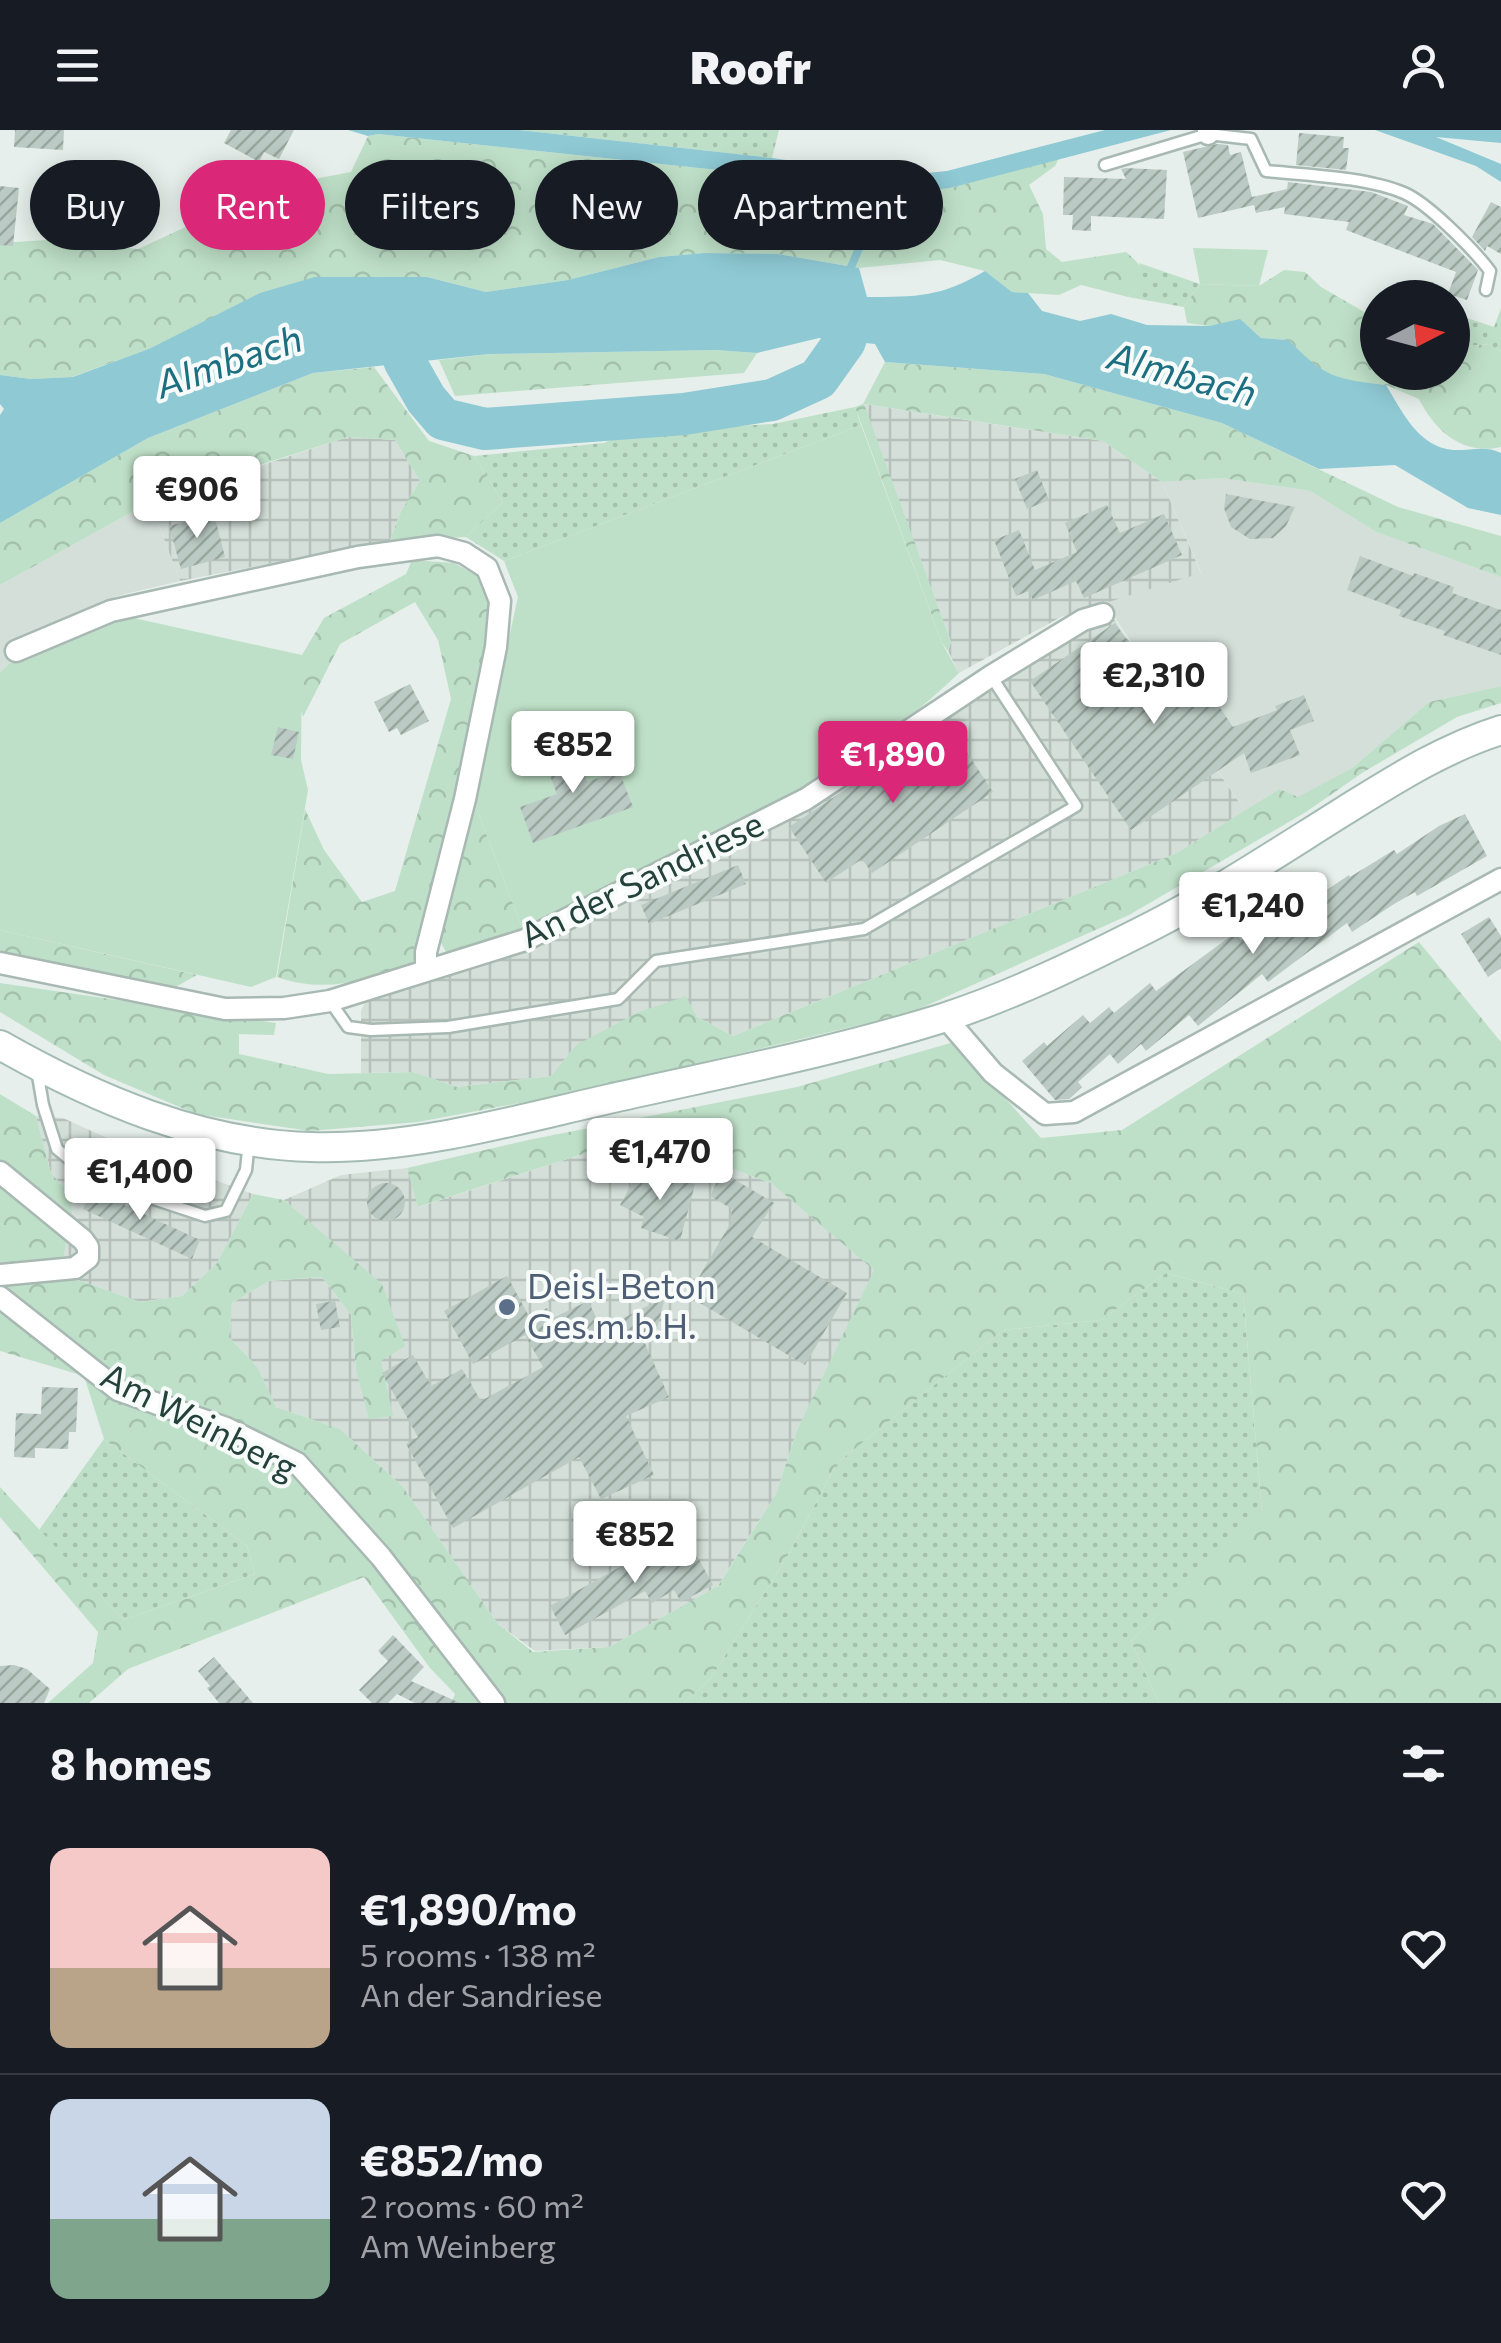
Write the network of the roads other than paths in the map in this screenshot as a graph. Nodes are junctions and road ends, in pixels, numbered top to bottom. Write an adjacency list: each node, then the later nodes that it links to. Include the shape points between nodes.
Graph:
1 (1208, 132): 2 (lane); 3 (lane, via 1251,139 1266,170 1406,193 1471,246 1490,271)
2 (1106, 164)
3 (1486, 290)
4 (1103, 614): 6 (street, An der Sandriese)
5 (16, 651): 10 (street, via 112,611 358,557 438,546 487,568 500,601 496,648)
6 (991, 676): 10 (street, An der Sandriese, via 747,831 525,940); 11 (lane, via 1076,806 864,929 656,962 618,999 448,1026 348,1027)
7 (1501, 730): 12 (main road, via 1409,770 1190,906)
8 (1501, 879): 12 (street, via 1074,1112 1045,1114 993,1074)
9 (0, 963): 11 (street, An der Sandriese, via 226,1008)
10 (426, 969): 11 (street, An der Sandriese)
11 (330, 1000)
12 (945, 1017): 15 (main road, via 778,1064 466,1132 312,1147)
13 (0, 1044): 14 (main road)
14 (36, 1066): 15 (main road, via 182,1128); 15 (lane, via 57,1150 93,1179 205,1216 226,1211 246,1170)
15 (250, 1140)
16 (0, 1172): 17 (street, via 83,1240 88,1258 75,1268)
17 (0, 1275)
18 (0, 1297): 19 (street, Am Weinberg, via 118,1390 226,1428 297,1463 381,1556)
19 (494, 1703)

